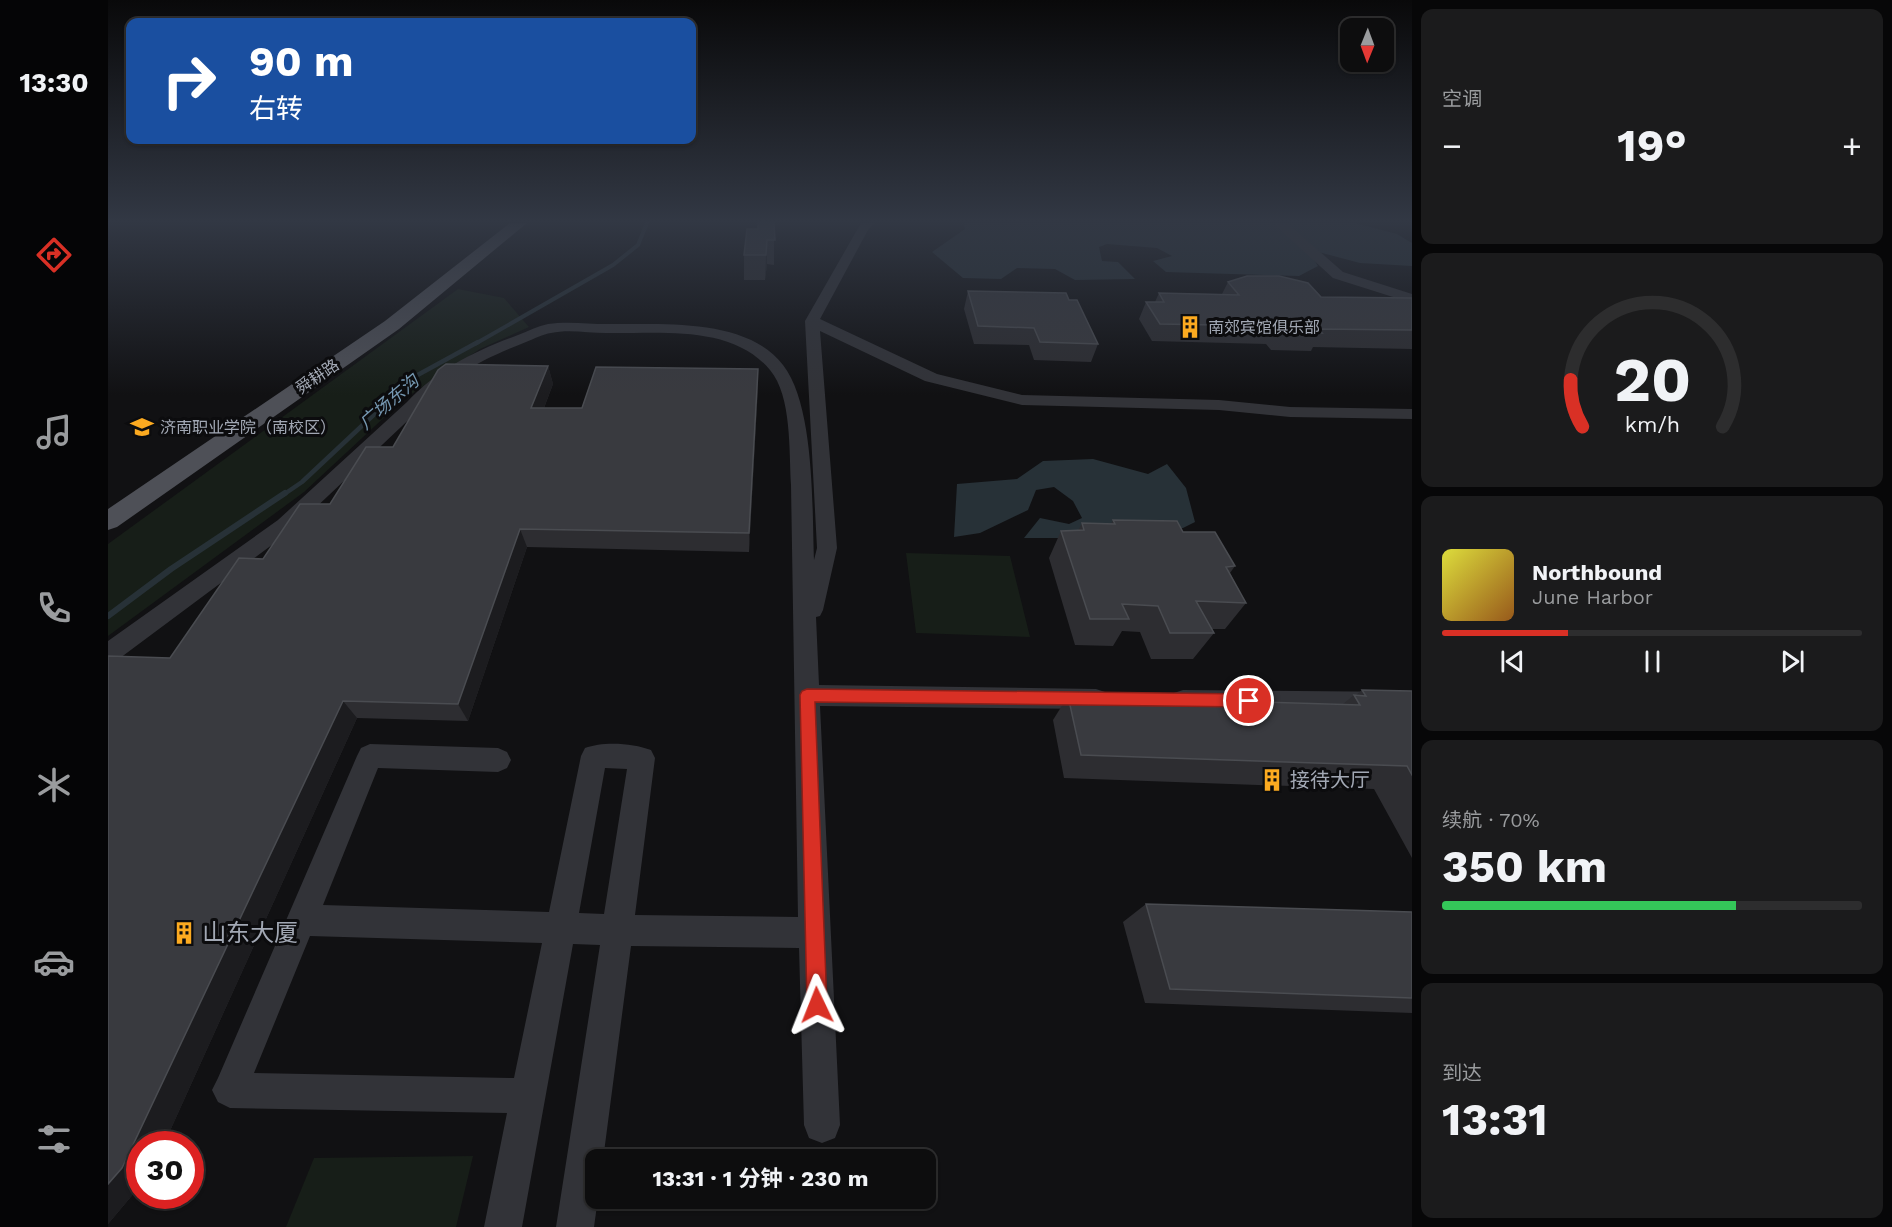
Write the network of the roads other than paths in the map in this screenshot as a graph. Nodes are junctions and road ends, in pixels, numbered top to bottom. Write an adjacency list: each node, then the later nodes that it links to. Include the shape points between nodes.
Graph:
1 (427, 280): 8 (main road, 舜耕路)
2 (448, 280): 9 (main road, 舜耕路, via 392,325)
3 (834, 280): 6 (street)
4 (1354, 280): 5 (street)
5 (1412, 300)
6 (812, 321): 7 (street, via 931,378 1022,400); 10 (street, via 828,548)
7 (1412, 414)
8 (108, 500)
9 (108, 521)
10 (806, 634): 11 (street, via 801,478 792,394 783,375 738,341 714,332 550,328 484,353 432,385 285,525); 12 (street)
11 (108, 654)
12 (807, 695): 13 (street); 20 (street)
13 (1116, 699)
14 (1163, 700): 15 (street)
15 (1412, 703)
16 (498, 760): 17 (street, via 370,756)
17 (301, 920): 18 (street); 21 (street, via 230,1090)
18 (561, 929): 19 (street); 19 (street, via 594,756 642,758); 21 (street)
19 (617, 930): 20 (street); 24 (street)
20 (814, 933): 22 (street)
21 (529, 1096): 23 (street)
22 (822, 1125)
23 (503, 1227)
24 (575, 1227)

